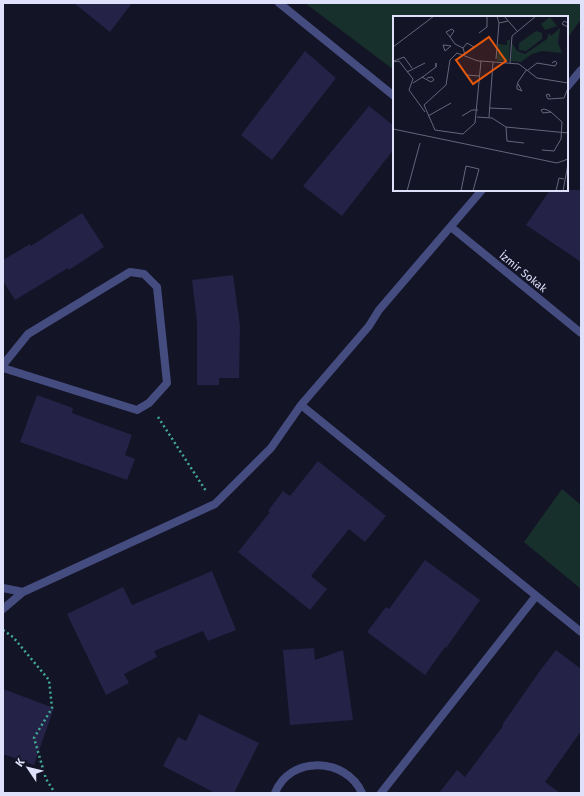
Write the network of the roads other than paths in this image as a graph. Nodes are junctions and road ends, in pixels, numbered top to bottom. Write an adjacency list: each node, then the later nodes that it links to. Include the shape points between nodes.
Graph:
1 (278, 3): 4 (lane)
2 (581, 70): 3 (lane)
3 (568, 86)
4 (393, 95)
5 (481, 191): 6 (lane)
6 (451, 227): 7 (lane, İzmir Sokak); 10 (lane)
7 (581, 334)
8 (3, 365): 9 (lane, via 28,334 130,272 144,274 157,287 167,383 148,403 137,410)
9 (3, 368)
10 (300, 405): 12 (lane, via 271,448 215,504); 13 (lane)
11 (3, 588): 12 (lane)
12 (23, 592): 14 (lane)
13 (536, 596): 15 (lane); 18 (lane)
14 (3, 609)
15 (581, 632)
16 (275, 793): 17 (lane, via 285,778 299,769 315,764 332,766 347,774)
17 (362, 793)
18 (381, 793)

